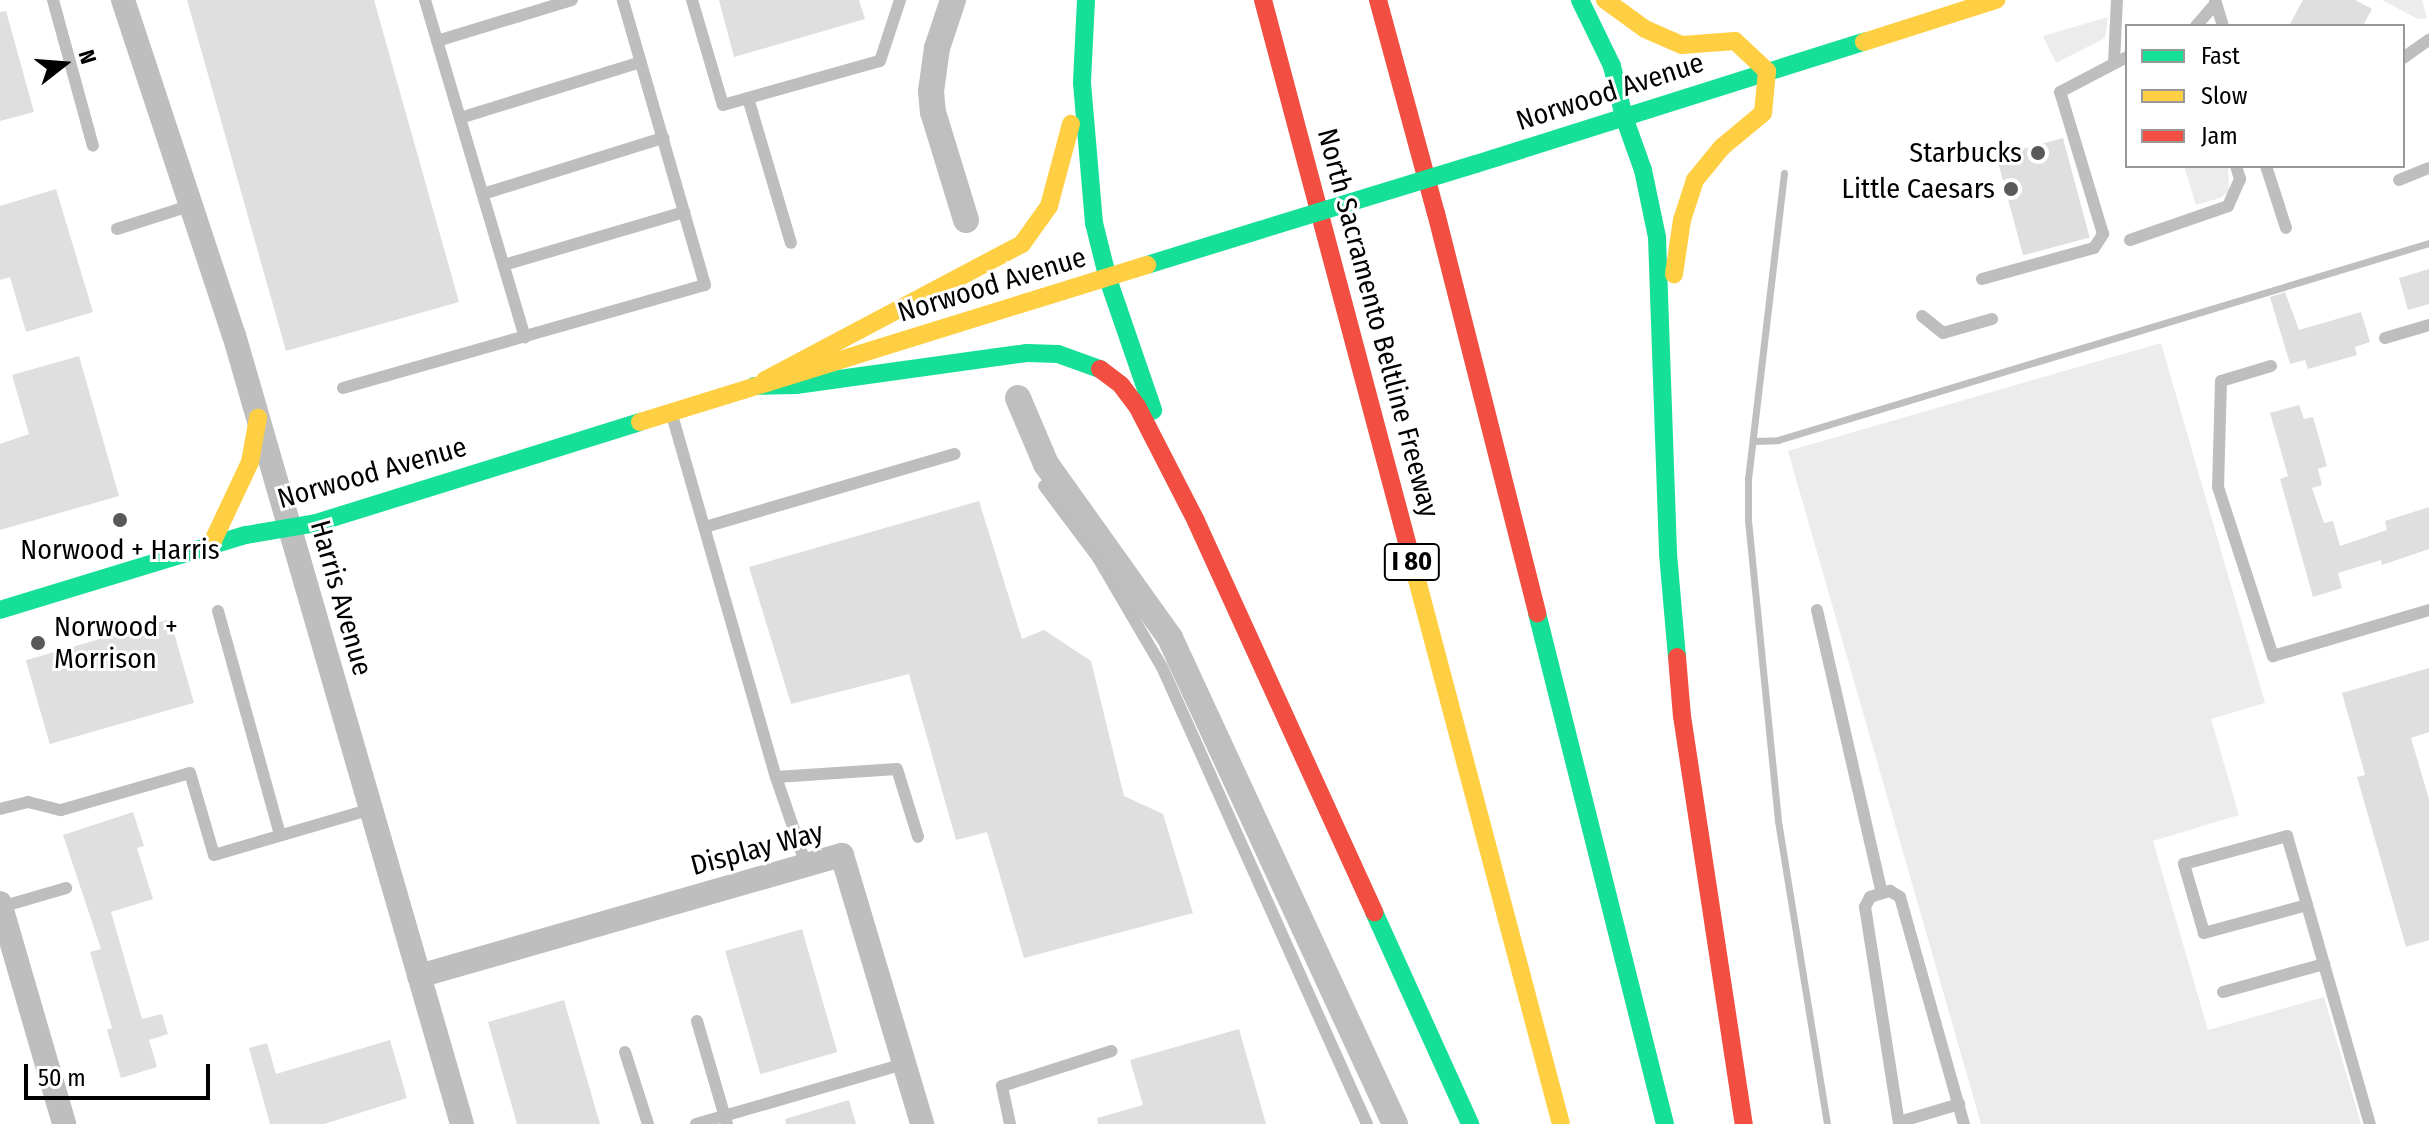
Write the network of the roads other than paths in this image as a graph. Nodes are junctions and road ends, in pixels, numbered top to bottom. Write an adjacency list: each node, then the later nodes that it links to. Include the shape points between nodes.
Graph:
1 (53, 0): 30 (lane)
2 (123, 0): 36 (street, Harris Avenue)
3 (425, 0): 19 (lane)
4 (572, 0): 19 (lane)
5 (623, 0): 22 (lane)
6 (692, 0): 26 (lane, via 723,105)
7 (900, 0): 26 (lane, via 880,61)
8 (1086, 0): 25 (main road)
9 (1263, 0): 94 (main road, North Sacramento Beltline Freeway / I 80)
10 (1378, 0): 95 (main road)
11 (1580, 0): 27 (main road, via 1612,66)
12 (1605, 0): 24 (main road, via 1645,29 1682,45 1735,41)
13 (1996, 0): 24 (main road, Norwood Avenue)
14 (2117, 0): 23 (lane)
15 (2216, 1): 16 (lane); 17 (lane)
16 (2198, 24)
17 (2222, 24)
18 (2429, 40): 20 (lane)
19 (437, 41): 28 (lane)
20 (2405, 57)
21 (2125, 58): 23 (lane)
22 (641, 62): 28 (lane); 29 (lane)
23 (2114, 63): 44 (lane, via 2060,92 2103,234 2094,248)
24 (1767, 71): 27 (main road, Norwood Avenue); 53 (main road, via 1763,113 1722,147 1695,180 1682,220)
25 (1082, 83): 43 (main road, via 1088,179); 51 (main road, via 1049,206 1022,244)
26 (748, 98): 41 (lane)
27 (1624, 117): 43 (main road, Norwood Avenue, bridge); 53 (main road, via 1643,170 1657,237)
28 (460, 118): 35 (lane)
29 (663, 138): 35 (lane); 37 (lane)
30 (93, 146)
31 (2237, 168): 40 (lane, via 2240,179 2228,206)
32 (2267, 168): 38 (lane)
33 (2429, 168): 34 (lane)
34 (2399, 180)
35 (483, 194): 42 (lane)
36 (192, 205): 39 (lane); 55 (street, Harris Avenue)
37 (684, 212): 42 (lane); 48 (lane, via 705,285)
38 (2286, 228)
39 (117, 229)
40 (2130, 240)
41 (791, 243)
42 (504, 265): 48 (lane)
43 (1108, 279): 51 (main road, Norwood Avenue); 58 (main road)
44 (1982, 279)
45 (1922, 316): 46 (lane, via 1943,333)
46 (1992, 319)
47 (2429, 325): 49 (lane)
48 (525, 337): 52 (lane)
49 (2385, 338)
50 (2271, 366): 64 (lane, via 2221,381 2218,487 2273,656)
51 (754, 386): 54 (main road, Norwood Avenue); 58 (main road, via 796,385 1027,353 1080,359 1103,370 1137,406)
52 (343, 388)
53 (1661, 392): 96 (main road, via 1682,716)
54 (671, 412): 59 (main road, Norwood Avenue, via 316,523); 60 (lane)
55 (258, 418): 59 (street, Harris Avenue); 61 (main road, via 250,462)
56 (955, 454): 60 (lane)
57 (1044, 486): 92 (lane, via 1098,558 1162,667)
58 (1196, 521): 93 (main road)
59 (290, 526): 61 (main road, Norwood Avenue); 68 (street, Harris Avenue)
60 (705, 527): 66 (lane)
61 (211, 545): 62 (main road, Norwood Avenue)
62 (0, 610)
63 (1817, 610): 73 (lane)
64 (2429, 610)
65 (218, 611): 69 (lane)
66 (776, 777): 70 (lane, via 897,769); 71 (lane)
67 (0, 809): 69 (lane, via 28,802 61,810 190,773 214,855)
68 (371, 809): 69 (lane); 77 (street, Harris Avenue)
69 (280, 835)
70 (918, 837)
71 (806, 865): 77 (street, Display Way); 82 (street, Display Way, via 842,855)
72 (66, 888): 74 (lane)
73 (1882, 893): 83 (lane, via 1896,892 1900,897); 85 (lane, via 1865,900 1865,907)
74 (1, 905): 86 (street)
75 (2307, 905): 75 (lane, via 2287,836 2184,864 2204,933); 76 (lane)
76 (2324, 964): 78 (lane); 98 (lane)
77 (419, 976): 87 (street, Harris Avenue)
78 (2223, 992)
79 (697, 1021): 84 (lane)
80 (1112, 1051): 91 (lane, via 1002,1086)
81 (625, 1052): 88 (lane)
82 (904, 1064): 84 (lane); 90 (street, Display Way)
83 (1959, 1104): 85 (lane); 97 (lane)
84 (726, 1120): 89 (lane)
85 (1899, 1123)
86 (64, 1124)
87 (462, 1124)
88 (648, 1124)
89 (696, 1124)
90 (922, 1124)
91 (1010, 1124)
92 (1367, 1124)
93 (1470, 1124)
94 (1561, 1124)
95 (1665, 1124)
96 (1744, 1124)
97 (1964, 1124)
98 (2370, 1124)

